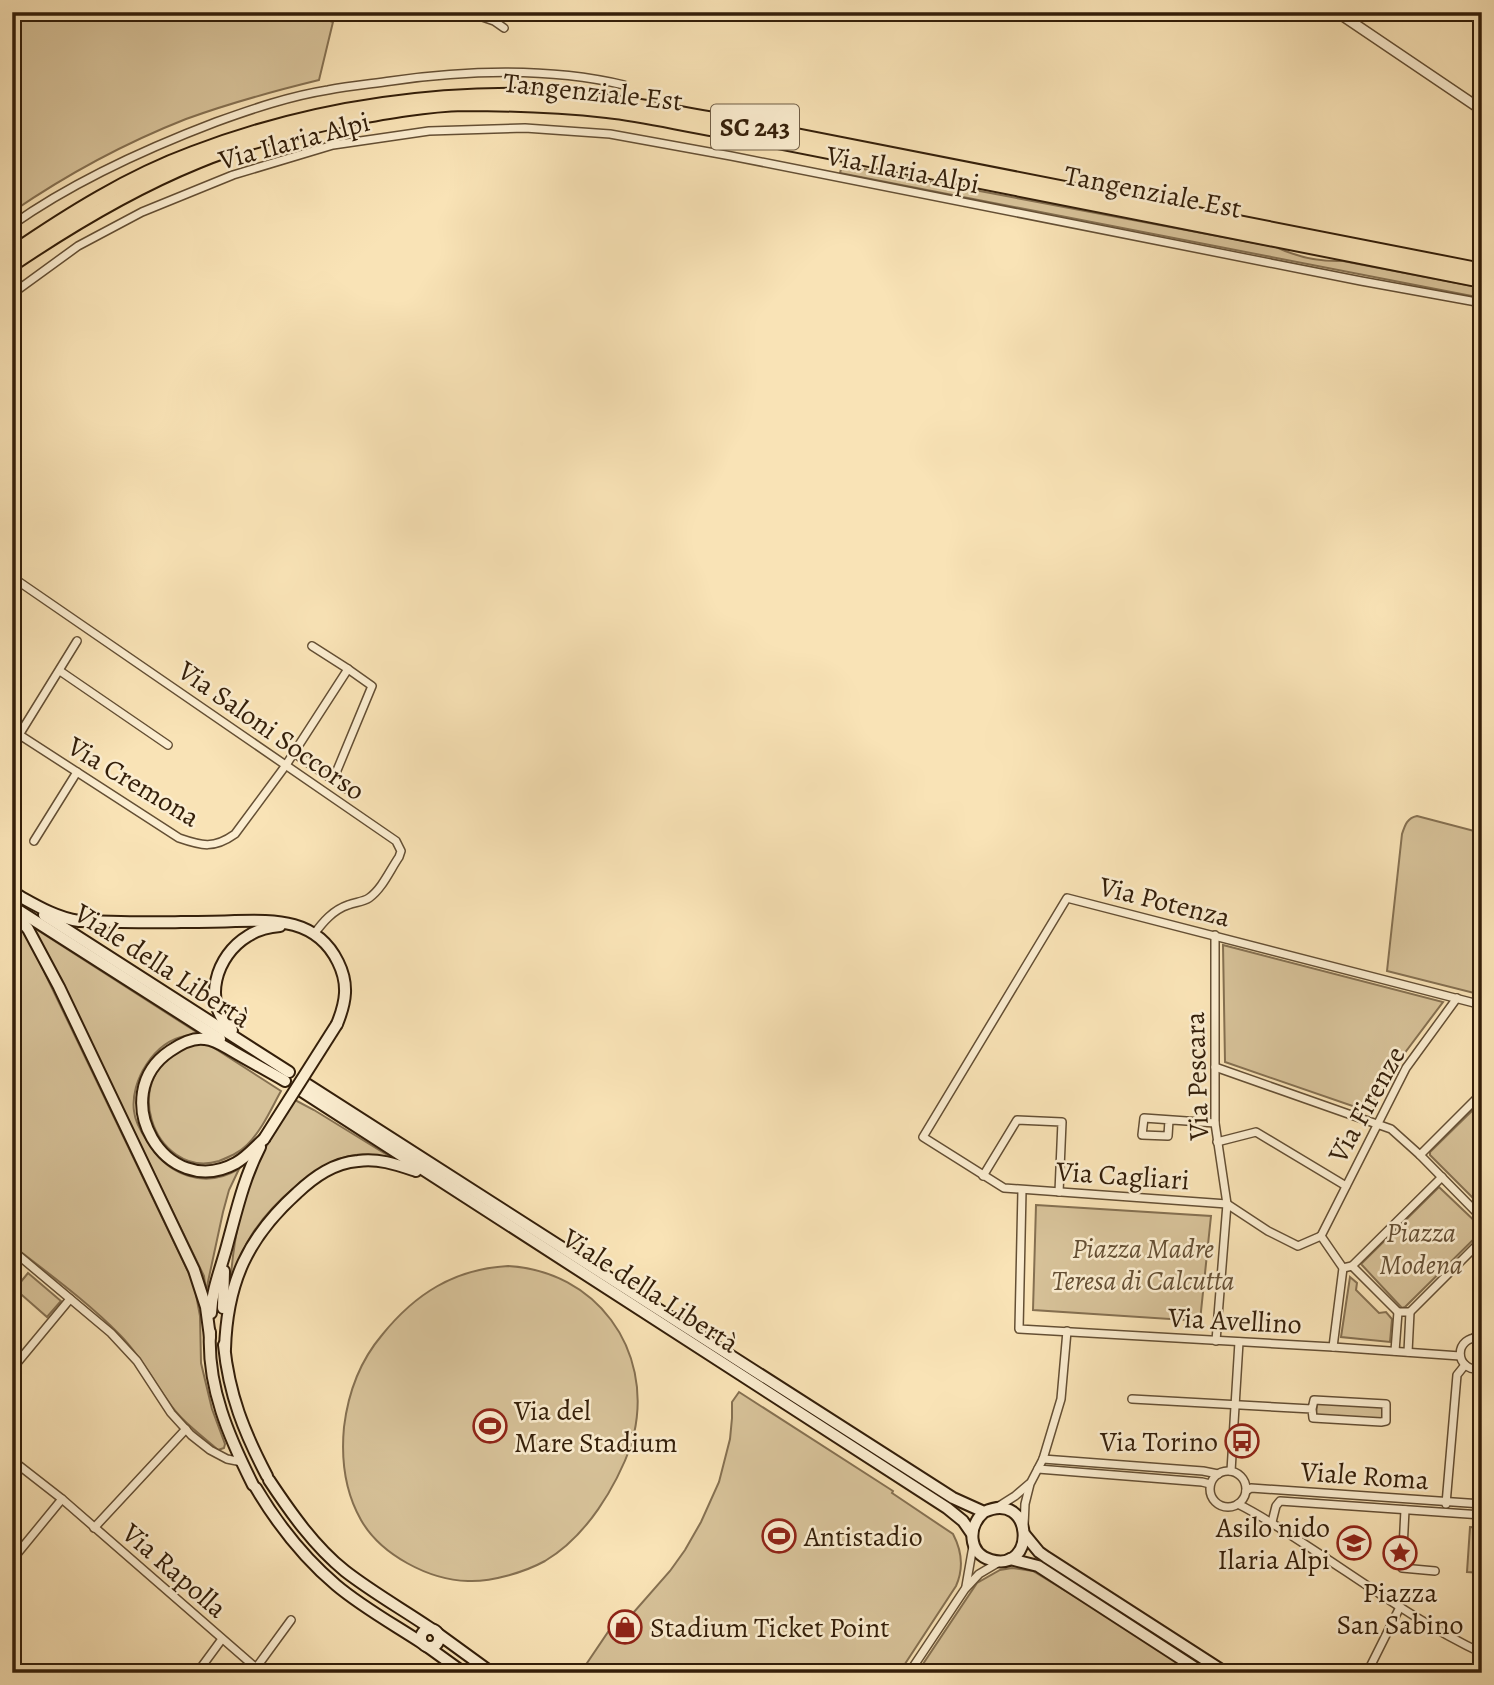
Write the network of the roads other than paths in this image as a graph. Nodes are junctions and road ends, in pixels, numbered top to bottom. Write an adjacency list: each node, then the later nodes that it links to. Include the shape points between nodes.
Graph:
1 (368, 12): 2 (street)
2 (382, 12)
3 (468, 12): 5 (street)
4 (1337, 12): 7 (street)
5 (504, 28)
6 (624, 85): 8 (street, via 509,72 437,74 326,90 251,110 137,153)
7 (1482, 110)
8 (12, 225)
9 (12, 253): 11 (highway, Tangenziale Est / SC 243, via 132,181 191,153 262,129 359,106 413,99 543,95 714,119)
10 (12, 265): 12 (highway, Tangenziale Est / SC 243, via 88,215 198,161 312,126 462,104 622,114)
11 (1482, 270)
12 (1482, 281)
13 (12, 294): 14 (street, Via Ilaria Alpi, via 78,246 142,212 233,175 332,145 429,131 524,128 610,134 731,156)
14 (1482, 303)
15 (12, 577): 24 (street, Via Saloni Soccorso)
16 (77, 640): 19 (street)
17 (312, 646): 18 (street)
18 (348, 669): 23 (street, Via Cremona); 26 (street, via 372,686)
19 (60, 671): 20 (street); 22 (street)
20 (16, 733): 21 (street); 25 (street, Via Cremona)
21 (12, 742)
22 (168, 745)
23 (294, 753): 24 (street, Via Cremona); 26 (street)
24 (286, 765): 25 (street, Via Cremona, via 235,834 211,845 179,838); 32 (street, Via Saloni Soccorso, via 396,841 401,851 372,896 343,907)
25 (77, 772): 28 (street)
26 (333, 779): 27 (street)
27 (346, 789)
28 (34, 841)
29 (12, 893): 31 (main road, via 65,919 79,921 257,920); 37 (main road, Viale della Libertà)
30 (12, 909): 37 (main road, Viale della Libertà); 65 (main road, via 59,987 194,1270)
31 (296, 926): 32 (main road); 37 (main road, via 268,928 240,941 225,957 215,993 223,1022)
32 (314, 934): 43 (main road, bridge, via 328,946 346,982 343,1009)
33 (1215, 935): 34 (street, Via Potenza); 36 (street, Via Pescara); 42 (street, Via Potenza, via 1067,898)
34 (1457, 998): 35 (street, Via Potenza); 41 (street, Via Firenze, via 1406,1068)
35 (1482, 1004)
36 (1215, 1067): 40 (street, Via Pescara); 41 (street)
37 (287, 1077): 43 (main road, via 216,1042 200,1039 178,1045 157,1062 146,1079 143,1121 152,1141 175,1163 202,1171 225,1168)
38 (1482, 1093): 45 (street)
39 (1169, 1120): 40 (street)
40 (1215, 1123): 44 (street, Via Pescara)
41 (1377, 1124): 45 (street, via 1391,1129); 49 (street, Via Firenze)
42 (923, 1138): 46 (street, Via Cagliari)
43 (264, 1139): 56 (main road, via 246,1176)
44 (1217, 1142): 49 (street, via 1256,1132); 52 (street, Via Pescara)
45 (1420, 1155): 47 (street)
46 (984, 1175): 50 (street, Via Cagliari, via 1004,1188); 51 (street, via 1017,1120 1062,1122)
47 (1442, 1177): 53 (street); 58 (street)
48 (438, 1180): 70 (main road, via 392,1163 365,1160 335,1166 308,1183 268,1222 248,1251 229,1301); 100 (main road, Viale della Libertà, via 303,1086 953,1498); 106 (main road, Viale della Libertà, via 947,1508)
49 (1346, 1186): 54 (street, Via Firenze)
50 (1022, 1190): 51 (street, Via Cagliari); 64 (street, Via Avellino, via 1019,1329)
51 (1059, 1192): 52 (street, Via Cagliari)
52 (1227, 1204): 54 (street, Via Cagliari, via 1298,1246); 67 (street, Via Pescara)
53 (1482, 1218)
54 (1321, 1236): 59 (street)
55 (1482, 1240): 62 (street)
56 (228, 1244): 65 (main road, via 212,1302); 70 (main road)
57 (12, 1250): 60 (street)
58 (1352, 1266): 59 (street); 61 (street)
59 (1343, 1268): 69 (street)
60 (70, 1299): 75 (street); 82 (street, via 137,1361)
61 (1398, 1312): 62 (street); 71 (street)
62 (1410, 1312): 72 (street)
63 (1482, 1328): 66 (street)
64 (1067, 1331): 67 (street, Via Avellino); 83 (street, via 1061,1399)
65 (210, 1337): 78 (main road)
66 (1479, 1337): 73 (street, via 1462,1345)
67 (1216, 1341): 68 (street, Via Avellino)
68 (1239, 1342): 69 (street, Via Avellino); 80 (street)
69 (1333, 1347): 71 (street, Via Avellino)
70 (225, 1349): 77 (main road)
71 (1395, 1351): 72 (street, Via Avellino)
72 (1408, 1352): 73 (street, Via Avellino)
73 (1460, 1356): 74 (street)
74 (1465, 1365): 76 (street); 95 (street, via 1457,1375)
75 (12, 1369)
76 (1482, 1369)
77 (230, 1384): 78 (main road); 89 (main road, via 248,1439)
78 (215, 1388): 85 (main road)
79 (1132, 1399): 80 (street)
80 (1235, 1405): 81 (street); 87 (street)
81 (1312, 1409): 81 (street, via 1314,1400 1386,1404 1387,1408 1386,1421 1381,1422 1313,1418)
82 (186, 1429): 85 (street, via 210,1450); 104 (street)
83 (1043, 1459): 86 (street); 88 (street)
84 (12, 1460): 94 (street, Via Rapolla)
85 (242, 1462): 92 (main road)
86 (1038, 1469): 90 (street); 91 (street)
87 (1231, 1471): 88 (street); 93 (street, via 1243,1478)
88 (1218, 1474): 91 (street)
89 (268, 1478): 92 (main road, via 257,1475); 113 (main road, via 325,1553)
90 (1030, 1483): 98 (street); 105 (street)
91 (1210, 1484): 97 (street, via 1217,1504)
92 (255, 1486): 115 (main road, via 291,1541 313,1563 346,1592)
93 (1246, 1491): 95 (street, Viale Roma); 97 (street)
94 (62, 1499): 104 (street, Via Rapolla); 107 (street)
95 (1446, 1502): 96 (street, Viale Roma); 101 (street)
96 (1481, 1503): 102 (street)
97 (1238, 1504): 103 (street)
98 (996, 1508): 100 (main road); 105 (main road, via 1013,1512)
99 (1405, 1510): 101 (street, Viale Roma); 103 (street, Viale Roma, via 1280,1501); 109 (street, via 1402,1568)
100 (984, 1512): 106 (main road, via 974,1525)
101 (1445, 1512): 102 (street, Viale Roma)
102 (1481, 1515)
103 (1272, 1522): 111 (street)
104 (94, 1528): 114 (street, Via Rapolla)
105 (1024, 1531): 108 (main road, via 1021,1549); 123 (main road, via 1046,1557)
106 (972, 1538): 108 (main road, Viale della Libertà, via 984,1557); 110 (street)
107 (12, 1560)
108 (1006, 1560): 110 (street, via 979,1574); 122 (main road, Viale della Libertà, via 1038,1566)
109 (1435, 1571)
110 (965, 1589): 121 (street)
111 (1400, 1607): 116 (street); 124 (street)
112 (291, 1620): 117 (street)
113 (434, 1630): 115 (main road, via 438,1642); 120 (main road)
114 (222, 1639): 117 (street, Via Rapolla); 118 (street)
115 (425, 1645): 119 (main road)
116 (1482, 1653)
117 (259, 1670)
118 (197, 1673)
119 (464, 1673)
120 (492, 1673)
121 (909, 1673)
122 (1203, 1673)
123 (1226, 1673)
124 (1367, 1673)

